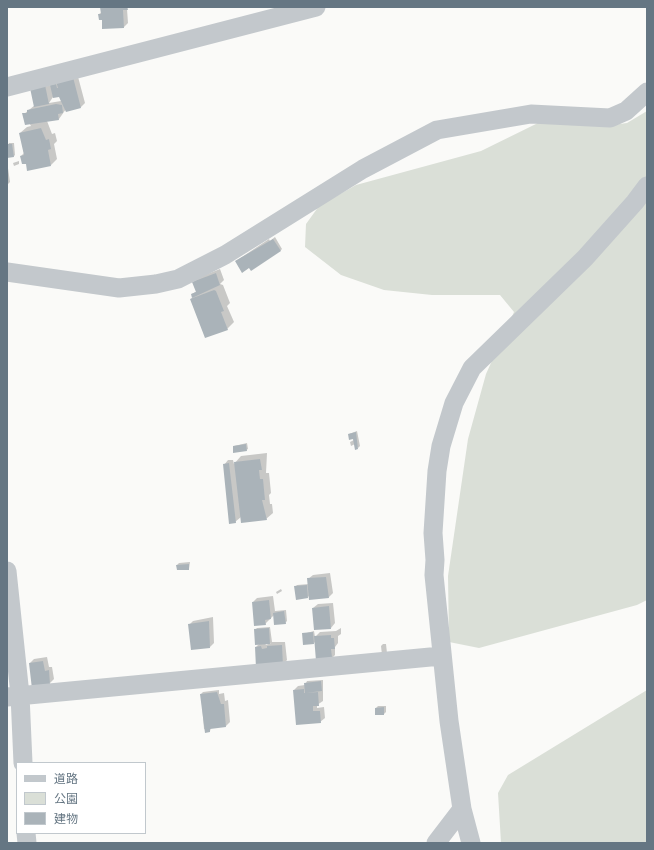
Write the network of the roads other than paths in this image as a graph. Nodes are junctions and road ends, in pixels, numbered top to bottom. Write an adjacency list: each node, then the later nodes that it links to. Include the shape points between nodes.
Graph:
1 (316, 7): 2 (street)
2 (7, 87)
3 (647, 92): 5 (street, via 626,111 610,118 531,114 437,130 363,168 225,255 178,279 120,288)
4 (647, 186): 7 (street, via 585,258 472,368 454,403 436,471 434,575)
5 (7, 272)
6 (7, 572): 8 (street)
7 (441, 656): 8 (street); 10 (street)
8 (13, 696): 9 (street)
9 (23, 762)
10 (462, 809): 11 (street); 12 (street)
11 (436, 843)
12 (471, 843)

